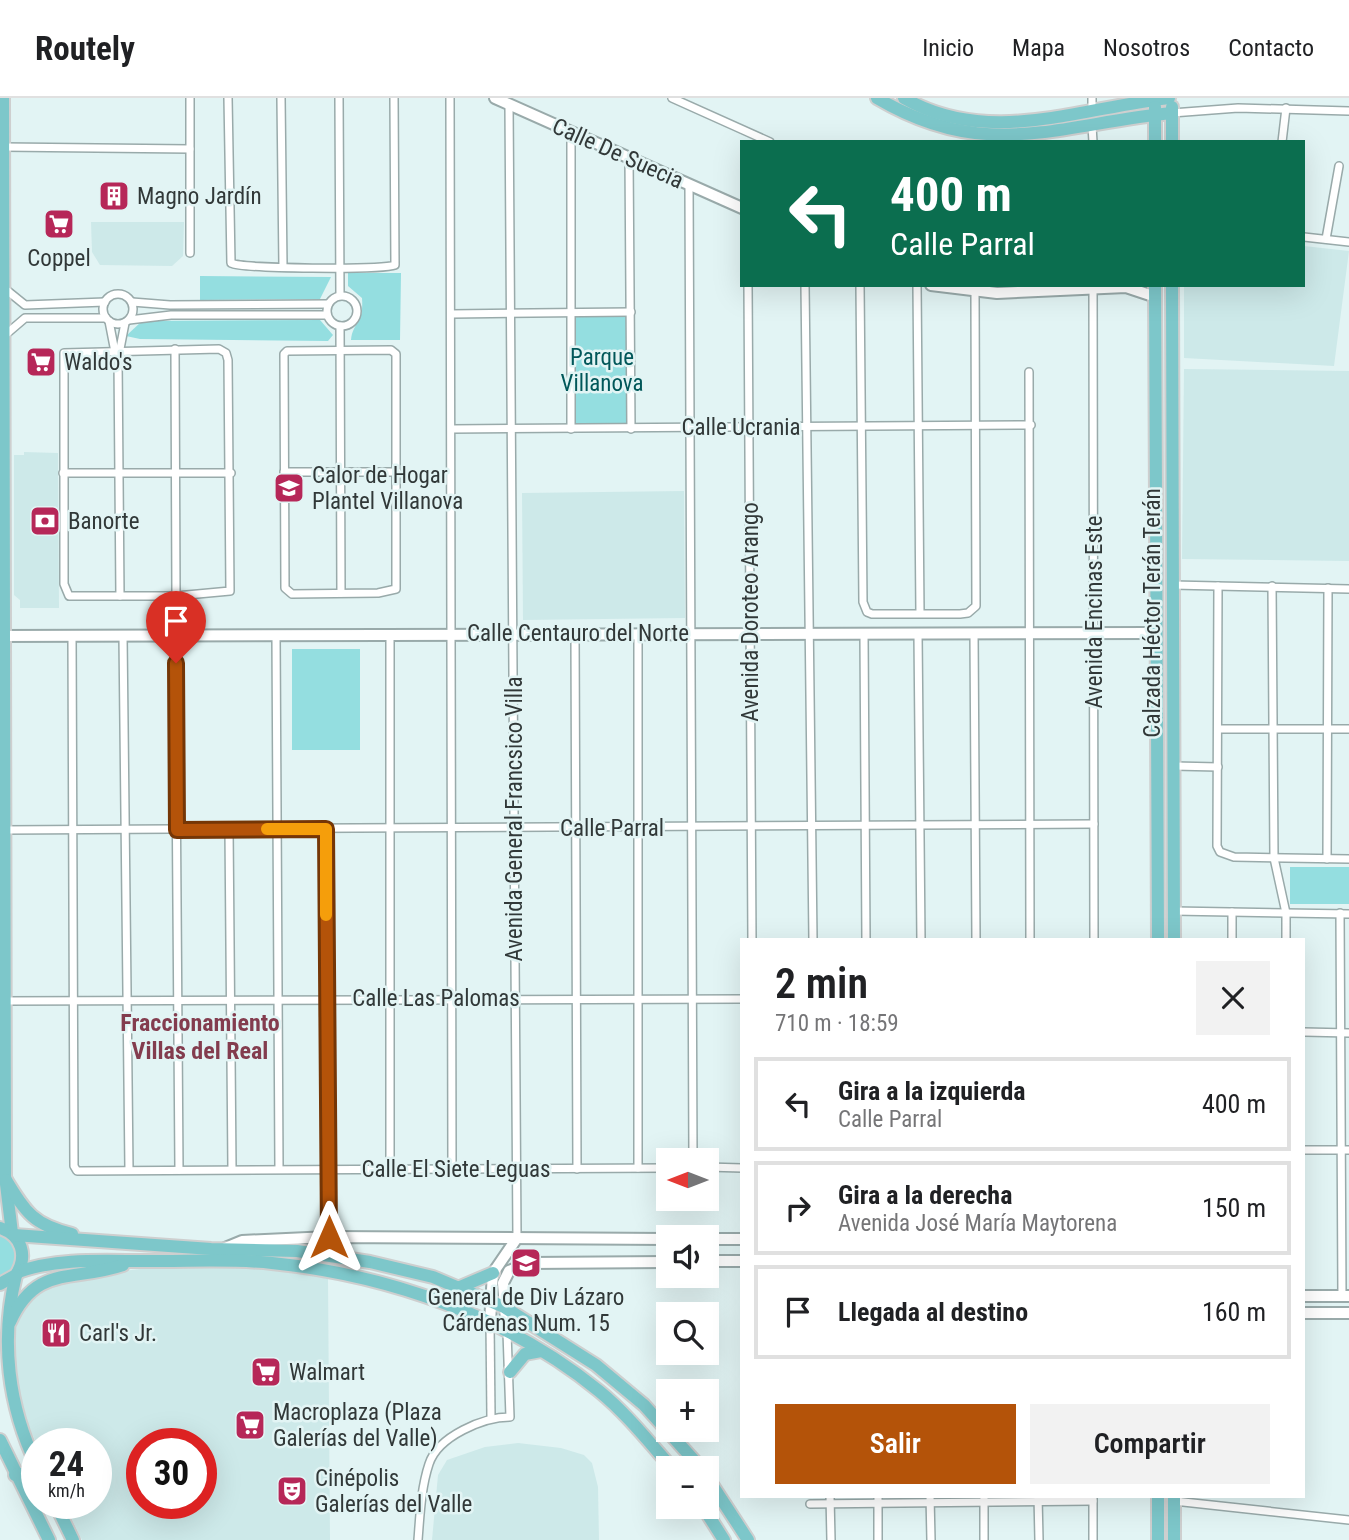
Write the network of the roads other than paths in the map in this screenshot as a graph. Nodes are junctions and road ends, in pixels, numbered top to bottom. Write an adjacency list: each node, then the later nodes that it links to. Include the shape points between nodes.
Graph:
1 (3, 98): 27 (main road)
2 (190, 98): 28 (street)
3 (228, 98): 38 (street, via 229,255 234,265)
4 (281, 98): 38 (street)
5 (340, 98): 39 (street)
6 (394, 98): 39 (street, via 396,260 391,267)
7 (450, 98): 59 (street)
8 (495, 98): 15 (street, Calle De Suecia)
9 (672, 98): 22 (street)
10 (877, 98): 20 (main road, via 925,122 992,136)
11 (904, 98): 14 (main road, via 944,116 993,124)
12 (1171, 98): 13 (main road); 18 (main road)
13 (1155, 99): 14 (main road); 19 (main road)
14 (1092, 104)
15 (509, 105): 21 (street, Calle De Suecia); 60 (street, Avenida General Francsico Villa)
16 (1286, 108): 17 (street); 18 (street); 26 (street)
17 (1349, 111)
18 (1172, 113): 19 (main road); 25 (main road)
19 (1155, 115): 20 (main road); 24 (main road)
20 (1092, 126): 23 (street)
21 (571, 132): 29 (street, Calle De Suecia); 58 (street)
22 (766, 140)
23 (1093, 140)
24 (1155, 140)
25 (1172, 140)
26 (1282, 140)
27 (3, 147): 28 (street); 30 (main road)
28 (190, 149): 37 (street)
29 (629, 156): 32 (street, Calle De Suecia); 57 (street)
30 (1, 162): 40 (main road)
31 (1339, 166): 35 (street)
32 (689, 184): 33 (street, Calle De Suecia); 78 (street)
33 (740, 207)
34 (1305, 237): 35 (street)
35 (1326, 239): 36 (street)
36 (1349, 242)
37 (190, 253)
38 (283, 267): 39 (street)
39 (341, 267): 52 (street)
40 (3, 287): 53 (street, via 25,305); 66 (main road)
41 (748, 287): 76 (street, Avenida Doroteo Arango)
42 (805, 287): 77 (street)
43 (860, 287): 74 (street)
44 (917, 287): 75 (street)
45 (944, 287): 51 (street)
46 (1070, 287): 51 (street)
47 (1089, 287): 101 (street, Avenida Encinas Este)
48 (1133, 287): 50 (street)
49 (1171, 287): 92 (main road, Calzada Héctor Terán Terán)
50 (1156, 291): 91 (main road, Calzada Héctor Terán Terán)
51 (975, 292): 72 (street)
52 (341, 295): 55 (street); 65 (street, via 352,299 357,310 354,321)
53 (105, 302): 54 (street, via 118,294); 63 (street)
54 (132, 302): 56 (street); 64 (street, via 133,313)
55 (328, 304): 56 (street); 62 (street)
56 (221, 305): 61 (street)
57 (631, 312): 58 (street); 82 (street)
58 (571, 313): 60 (street); 81 (street)
59 (452, 314): 60 (street); 79 (street)
60 (511, 314): 80 (street, Avenida General Francsico Villa)
61 (221, 315): 62 (street); 64 (street, via 147,316)
62 (327, 315): 65 (street, via 331,323)
63 (108, 320): 64 (street); 66 (street, via 25,318); 68 (street)
64 (127, 321): 68 (street)
65 (340, 326): 69 (street)
66 (3, 336): 71 (main road)
67 (175, 349): 68 (street); 89 (street); 90 (street, via 226,353)
68 (118, 350): 87 (street, via 64,353); 88 (street)
69 (340, 351): 84 (street, via 287,351 283,358); 85 (street); 86 (street, via 391,350 396,354)
70 (1029, 372): 73 (street)
71 (2, 423): 83 (main road)
72 (974, 425): 73 (street, Calle Ucrania); 75 (street, Calle Ucrania); 100 (street, via 976,606 960,614)
73 (1031, 425): 106 (street)
74 (862, 426): 75 (street, Calle Ucrania); 77 (street, Calle Ucrania); 100 (street, via 864,608 872,614)
75 (918, 426): 100 (street)
76 (749, 427): 77 (street, Calle Ucrania); 78 (street, Calle Ucrania); 110 (street, Avenida Doroteo Arango)
77 (807, 427): 111 (street)
78 (691, 428): 82 (street, Calle Ucrania); 109 (street)
79 (452, 429): 80 (street, Calle Ucrania); 103 (street)
80 (511, 429): 81 (street, Calle Ucrania); 108 (street, Avenida General Francsico Villa)
81 (571, 429): 82 (street, Calle Ucrania)
82 (631, 429)
83 (2, 437): 116 (main road)
84 (284, 472): 85 (street); 97 (street, via 285,588 292,594)
85 (340, 472): 86 (street); 97 (street)
86 (397, 472): 97 (street, via 396,589)
87 (62, 473): 88 (street); 98 (street, via 64,584 69,596)
88 (119, 473): 89 (street); 98 (street)
89 (176, 473): 90 (street); 99 (street)
90 (231, 473): 99 (street, via 230,591)
91 (1156, 491): 92 (main road, via 1161,506 1163,572); 107 (main road, Calzada Héctor Terán Terán)
92 (1173, 585): 93 (street); 120 (main road, Calzada Héctor Terán Terán)
93 (1218, 586): 94 (street); 123 (street)
94 (1272, 586): 95 (street); 121 (street)
95 (1328, 588): 96 (street); 122 (street)
96 (1349, 589)
97 (341, 593)
98 (120, 596): 99 (street)
99 (176, 596)
100 (920, 613)
101 (1094, 632): 106 (street, Calle Centauro del Norte); 107 (street, Calle Centauro del Norte); 128 (street, Avenida Encinas Este)
102 (390, 633): 103 (street, Calle Centauro del Norte); 114 (street, Calle Centauro del Norte); 141 (street)
103 (453, 633): 108 (street, Calle Centauro del Norte); 142 (street)
104 (575, 633): 105 (street, Calle Centauro del Norte); 108 (street, Calle Centauro del Norte); 135 (street)
105 (638, 633): 109 (street, Calle Centauro del Norte); 136 (street)
106 (1029, 633): 113 (street, Calle Centauro del Norte); 127 (street)
107 (1156, 633): 120 (main road, via 1168,655); 162 (main road, Calzada Héctor Terán Terán)
108 (512, 634): 134 (street, Avenida General Francsico Villa)
109 (692, 634): 110 (street, Calle Centauro del Norte); 137 (street)
110 (751, 634): 111 (street, Calle Centauro del Norte); 132 (street, Avenida Doroteo Arango)
111 (809, 634): 115 (street, Calle Centauro del Norte); 133 (street)
112 (918, 634): 113 (street, Calle Centauro del Norte); 115 (street, Calle Centauro del Norte); 130 (street)
113 (974, 634): 131 (street)
114 (275, 635): 119 (street, Calle Centauro del Norte); 139 (street)
115 (864, 635): 129 (street)
116 (2, 636): 117 (street, Calle Centauro del Norte); 143 (main road)
117 (72, 636): 118 (street, Calle Centauro del Norte); 144 (street)
118 (123, 636): 119 (street, Calle Centauro del Norte); 145 (street)
119 (175, 636): 146 (street)
120 (1173, 716): 125 (main road, Calzada Héctor Terán Terán)
121 (1272, 728): 122 (street); 123 (street); 147 (street)
122 (1327, 728): 124 (street); 148 (street)
123 (1219, 729): 126 (street)
124 (1349, 729)
125 (1174, 765): 126 (street); 150 (main road, Calzada Héctor Terán Terán)
126 (1218, 767): 147 (street, via 1217,846 1227,856)
127 (1029, 824): 128 (street, Calle Parral); 131 (street, Calle Parral); 160 (street)
128 (1094, 824): 161 (street, Avenida Encinas Este)
129 (866, 825): 130 (street, Calle Parral); 133 (street, Calle Parral); 157 (street)
130 (920, 825): 131 (street, Calle Parral); 158 (street)
131 (975, 825): 159 (street)
132 (751, 827): 133 (street, Calle Parral); 137 (street, Calle Parral); 155 (street, Avenida Doroteo Arango)
133 (812, 827): 156 (street)
134 (514, 828): 135 (street, Calle Parral); 142 (street, Calle Parral); 167 (street, Avenida General Francsico Villa)
135 (577, 828): 136 (street, Calle Parral); 168 (street)
136 (638, 828): 137 (street, Calle Parral); 169 (street)
137 (693, 828): 173 (street)
138 (229, 829): 139 (street, Calle Parral); 146 (street, Calle Parral); 178 (street)
139 (277, 829): 140 (street, Calle Parral); 170 (street)
140 (326, 829): 141 (street, Calle Parral); 171 (street)
141 (391, 829): 142 (street, Calle Parral); 172 (street)
142 (452, 829): 166 (street)
143 (4, 830): 144 (street, Calle Parral); 154 (main road)
144 (72, 830): 145 (street, Calle Parral); 175 (street)
145 (125, 830): 146 (street, Calle Parral); 176 (street)
146 (177, 830): 177 (street)
147 (1274, 858): 148 (street); 152 (street)
148 (1327, 859): 149 (street)
149 (1349, 859)
150 (1174, 911): 151 (street); 163 (main road, Calzada Héctor Terán Terán)
151 (1232, 912): 152 (street); 164 (street)
152 (1286, 913): 153 (street); 165 (street)
153 (1345, 913): 181 (street)
154 (2, 915): 179 (main road)
155 (752, 938)
156 (813, 938)
157 (866, 938)
158 (921, 938)
159 (976, 938)
160 (1030, 938)
161 (1094, 938)
162 (1158, 938)
163 (1174, 938)
164 (1232, 938)
165 (1286, 938)
166 (452, 998): 167 (street, Calle Las Palomas); 172 (street, Calle Las Palomas); 193 (street)
167 (515, 998): 168 (street, Calle Las Palomas); 194 (street, Avenida General Francsico Villa)
168 (577, 998): 169 (street, Calle Las Palomas); 195 (street)
169 (638, 998): 173 (street, Calle Las Palomas); 188 (street)
170 (278, 999): 171 (street, Calle Las Palomas); 178 (street, Calle Las Palomas); 191 (street)
171 (327, 999): 172 (street, Calle Las Palomas); 192 (street)
172 (391, 999): 187 (street)
173 (693, 999): 174 (street, Calle Las Palomas); 182 (street)
174 (740, 999)
175 (74, 1000): 176 (street, Calle Las Palomas); 179 (street, Calle Las Palomas); 196 (street, Calle El Siete Leguas, via 74,1166 76,1171)
176 (126, 1000): 177 (street, Calle Las Palomas); 196 (street)
177 (178, 1000): 178 (street, Calle Las Palomas); 197 (street)
178 (231, 1000): 190 (street)
179 (5, 1001): 198 (main road)
180 (1305, 1032): 181 (street)
181 (1345, 1033): 184 (street)
182 (693, 1148)
183 (1305, 1150): 184 (street)
184 (1345, 1150): 217 (street)
185 (656, 1167): 188 (street, Calle El Siete Leguas)
186 (719, 1167): 189 (street)
187 (390, 1168): 192 (street, Calle El Siete Leguas); 193 (street, Calle El Siete Leguas)
188 (638, 1168): 195 (street, Calle El Siete Leguas)
189 (740, 1168)
190 (232, 1169): 191 (street, Calle El Siete Leguas); 197 (street, Calle El Siete Leguas)
191 (279, 1169): 192 (street, Calle El Siete Leguas)
192 (329, 1169): 200 (street)
193 (452, 1169): 194 (street, Calle El Siete Leguas)
194 (514, 1169): 195 (street, Calle El Siete Leguas); 201 (street, Avenida General Francsico Villa)
195 (577, 1169)
196 (129, 1170): 197 (street, Calle El Siete Leguas)
197 (179, 1170)
198 (5, 1176): 199 (main road); 205 (main road, via 24,1209 40,1224)
199 (9, 1232): 205 (main road); 213 (main road, via 23,1256)
200 (329, 1237): 201 (street); 206 (street, via 242,1241)
201 (517, 1238): 202 (street); 212 (street)
202 (656, 1239)
203 (719, 1239): 204 (street)
204 (740, 1240)
205 (100, 1241): 206 (main road)
206 (217, 1249): 207 (main road, via 183,1253); 215 (main road, via 329,1255)
207 (180, 1261): 210 (main road); 222 (main road, via 269,1262 316,1268 429,1297)
208 (719, 1261): 209 (street)
209 (740, 1261)
210 (134, 1262): 213 (main road, via 61,1262); 224 (main road, via 39,1285 18,1305)
211 (656, 1262): 219 (street, via 523,1264 505,1277)
212 (493, 1273): 215 (main road); 218 (street)
213 (17, 1274): 214 (main road); 224 (main road)
214 (0, 1284)
215 (460, 1287): 218 (main road)
216 (1305, 1296): 217 (street)
217 (1346, 1296)
218 (489, 1300): 219 (main road); 222 (street)
219 (504, 1307): 223 (street); 231 (main road, via 621,1385)
220 (1305, 1313): 221 (street)
221 (1349, 1313)
222 (490, 1322): 223 (main road); 227 (street)
223 (507, 1331): 225 (main road); 226 (street)
224 (4, 1336): 228 (main road, via 12,1400)
225 (541, 1351): 226 (main road, via 519,1359); 230 (main road, via 600,1392)
226 (510, 1372): 227 (street, via 510,1417)
227 (491, 1417): 251 (street, via 458,1434 430,1461)
228 (23, 1428)
229 (0, 1440): 233 (main road)
230 (661, 1456)
231 (691, 1456)
232 (21, 1474): 233 (main road)
233 (15, 1475): 249 (main road)
234 (719, 1493): 236 (main road)
235 (719, 1498): 236 (main road)
236 (723, 1498): 253 (main road)
237 (1158, 1498): 260 (main road)
238 (984, 1499): 239 (street); 244 (street); 257 (street)
239 (1038, 1499): 240 (street); 258 (street)
240 (1093, 1499): 259 (street)
241 (1174, 1499): 248 (street); 261 (main road)
242 (830, 1500): 243 (street); 245 (street); 254 (street)
243 (878, 1500): 244 (street); 255 (street)
244 (930, 1500): 256 (street)
245 (810, 1504)
246 (63, 1519): 250 (main road)
247 (711, 1519): 252 (main road)
248 (1349, 1520)
249 (49, 1540)
250 (73, 1540)
251 (418, 1540)
252 (724, 1540)
253 (748, 1540)
254 (831, 1540)
255 (878, 1540)
256 (931, 1540)
257 (984, 1540)
258 (1039, 1540)
259 (1093, 1540)
260 (1158, 1540)
261 (1174, 1540)

